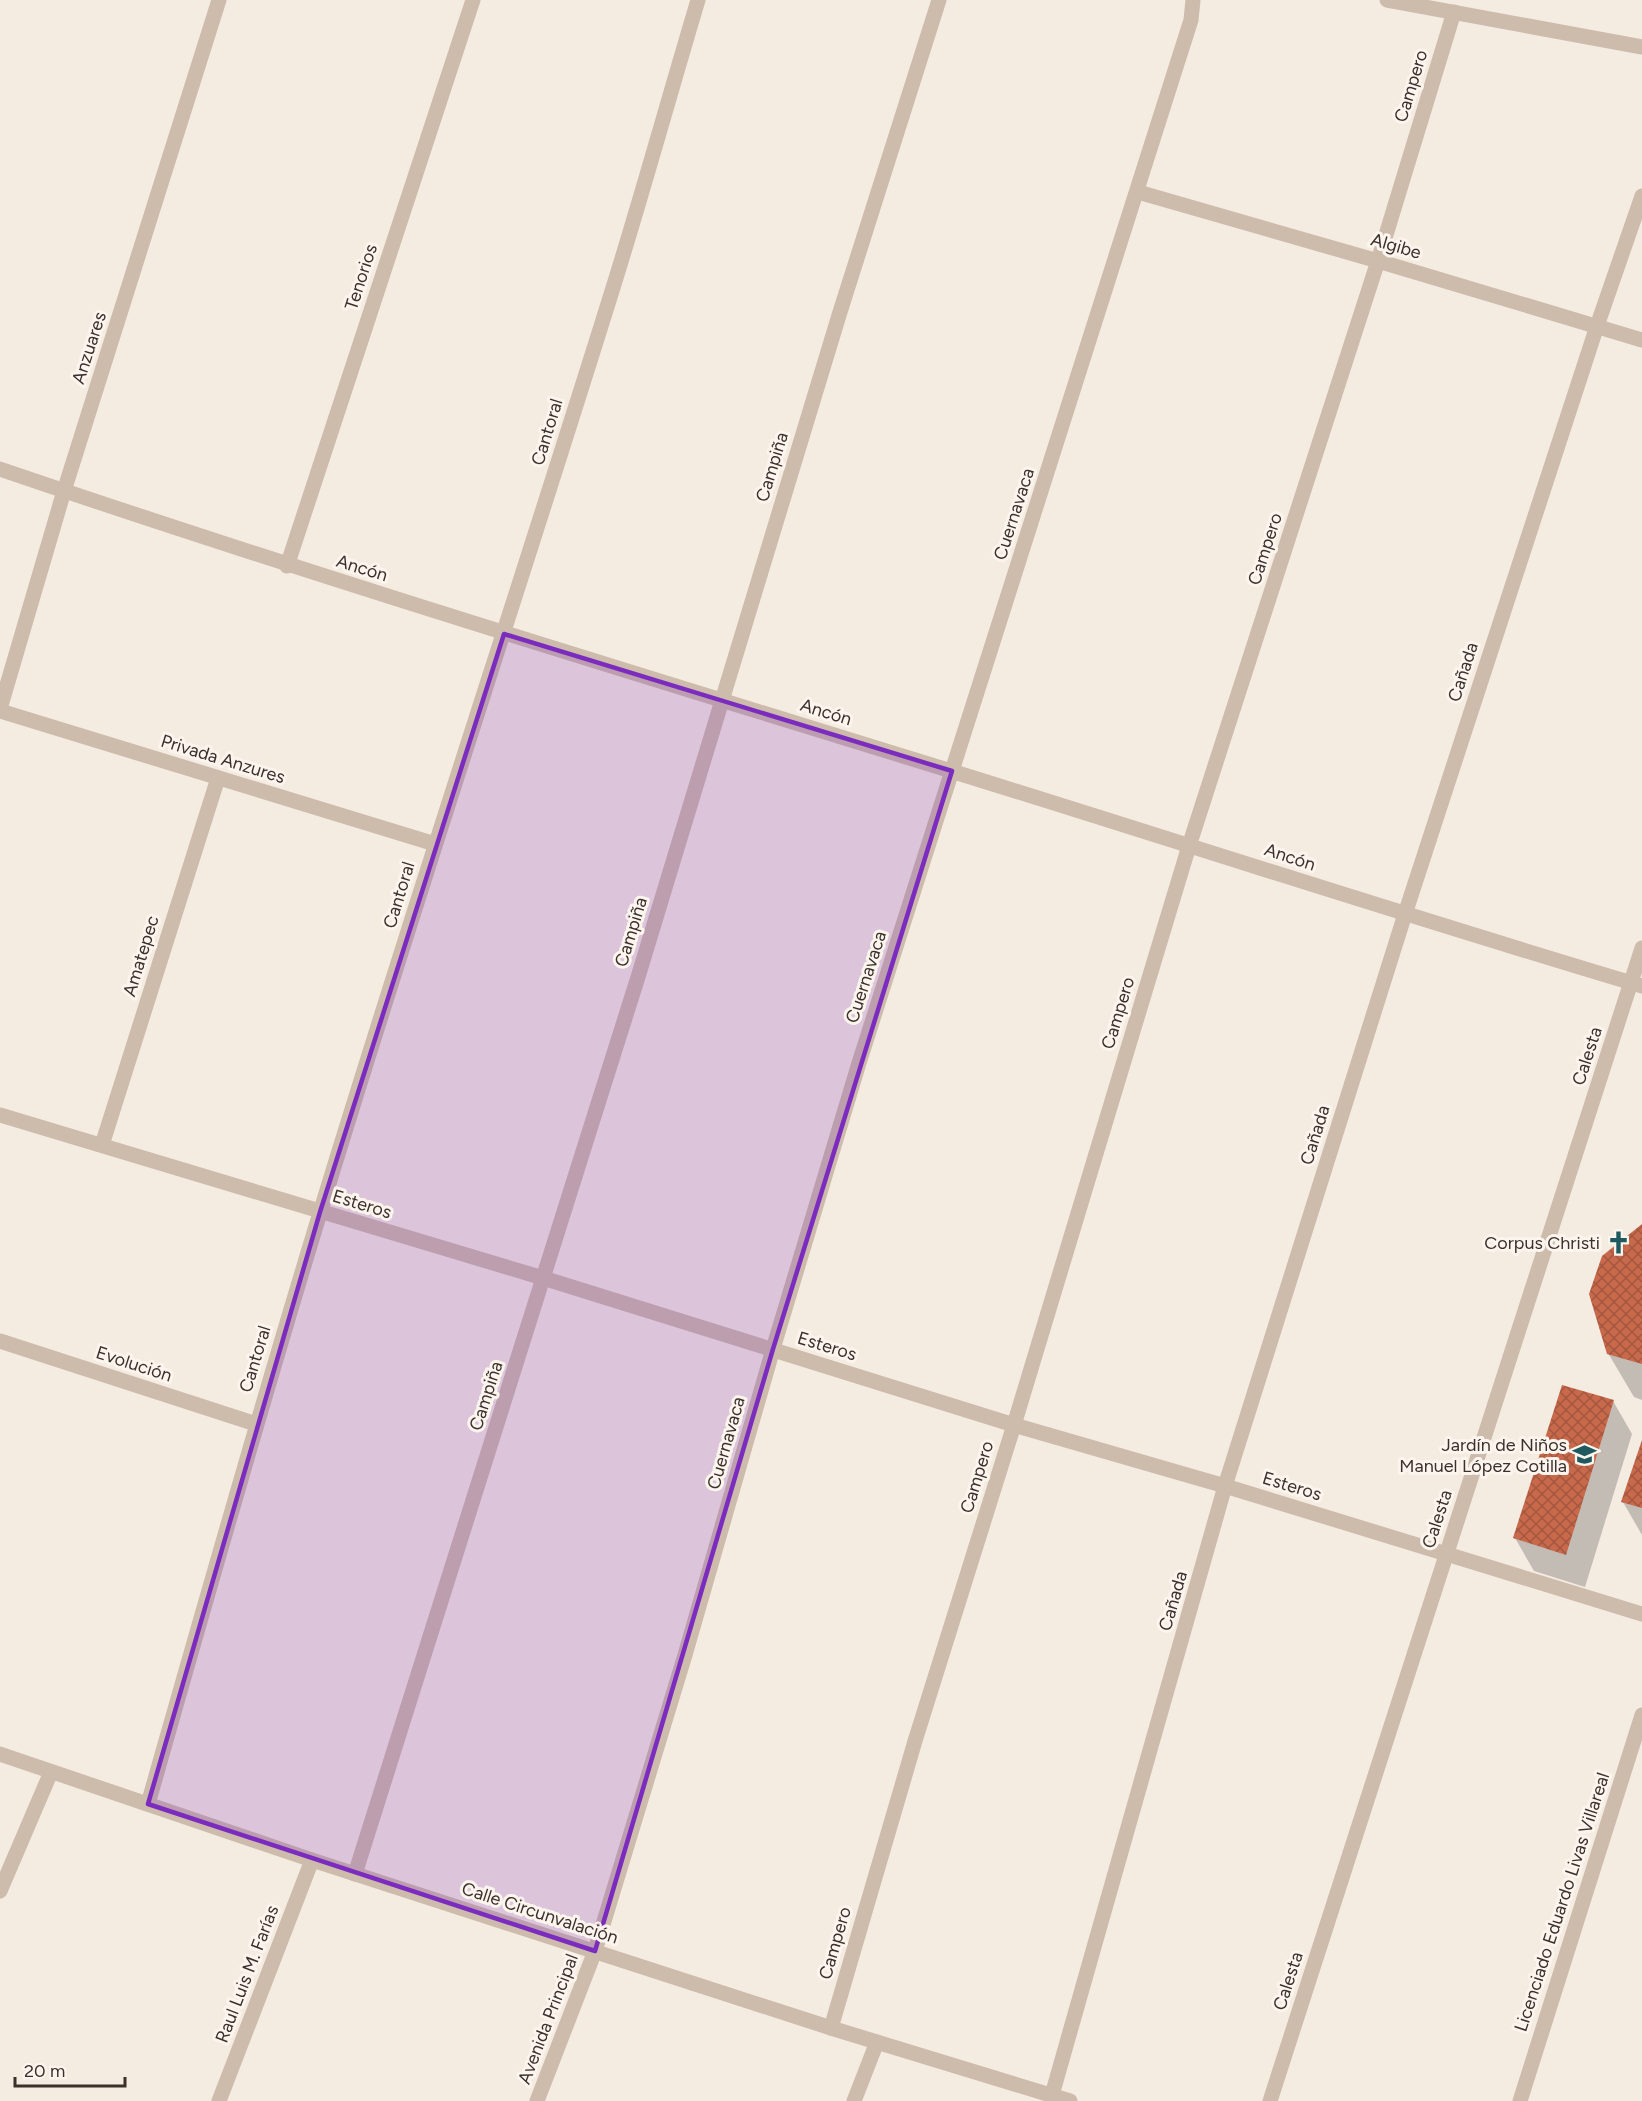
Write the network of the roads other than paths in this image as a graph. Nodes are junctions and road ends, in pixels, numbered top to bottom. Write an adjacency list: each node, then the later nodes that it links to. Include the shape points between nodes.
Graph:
1 (219, 0): 17 (street, Anzuares)
2 (472, 0): 18 (street, Tenorios)
3 (698, 0): 19 (street, Cantoral, via 614,285)
4 (939, 0): 20 (street, Campiña)
5 (1193, 0): 9 (street, Cuernavaca)
6 (1204, 0): 9 (street, Cuernavaca)
7 (1387, 0): 8 (street)
8 (1454, 12): 10 (street); 13 (street, Campero)
9 (1191, 20): 11 (street, Cuernavaca)
10 (1642, 47)
11 (1138, 192): 13 (street, Algibe); 22 (street, Cuernavaca)
12 (1642, 196): 14 (street, Cañada)
13 (1378, 261): 14 (street, Algibe); 25 (street, Campero)
14 (1597, 326): 15 (street, Algibe); 26 (street, Cañada)
15 (1642, 340)
16 (0, 469): 17 (street, Ancón)
17 (64, 491): 18 (street, Ancón); 21 (street, Anzuares)
18 (287, 566): 19 (street, Ancón)
19 (504, 634): 20 (street, Ancón); 24 (street, Cantoral)
20 (721, 700): 22 (street, Ancón); 32 (street, Campiña)
21 (0, 710): 23 (street, Privada Anzures)
22 (952, 771): 25 (street, Ancón); 34 (street, Cuernavaca)
23 (218, 778): 24 (street, Privada Anzures); 30 (street, Amatepec)
24 (435, 844): 31 (street, Cantoral)
25 (1189, 846): 26 (street, Ancón); 36 (street, Campero)
26 (1405, 914): 28 (street, Ancón); 37 (street, Cañada)
27 (1642, 948): 28 (street, Calesta)
28 (1637, 984): 38 (street, Calesta)
29 (0, 1114): 30 (street, Esteros)
30 (102, 1145): 31 (street, Esteros)
31 (320, 1212): 32 (street, Esteros); 35 (street, Cantoral)
32 (543, 1278): 34 (street, Esteros); 45 (street, Campiña)
33 (0, 1341): 35 (street, Evolución)
34 (773, 1349): 36 (street, Esteros); 47 (street, Cuernavaca)
35 (256, 1424): 43 (street, Cantoral)
36 (1014, 1425): 37 (street, Esteros); 48 (street, Campero)
37 (1225, 1486): 38 (street, Esteros); 50 (street, Cañada)
38 (1446, 1555): 39 (street, Esteros); 55 (street, Calesta)
39 (1642, 1614)
40 (1642, 1715): 56 (street, Licenciado Eduardo Livas Villareal)
41 (0, 1754): 42 (street, Calle Circunvalación)
42 (51, 1772): 43 (street, Calle Circunvalación); 46 (street)
43 (148, 1804): 44 (street, Calle Circunvalación)
44 (312, 1860): 45 (street, Calle Circunvalación); 51 (street, Raul Luis M. Farías)
45 (355, 1874): 47 (street, Calle Circunvalación)
46 (0, 1891)
47 (595, 1951): 48 (street, Calle Circunvalación); 52 (street, Avenida Principal)
48 (831, 2028): 49 (street, Calle Circunvalación)
49 (878, 2042): 50 (street, Calle Circunvalación); 53 (street)
50 (1052, 2095): 54 (street, Calle Circunvalación)
51 (219, 2101)
52 (537, 2101)
53 (854, 2101)
54 (1071, 2101)
55 (1270, 2101)
56 (1520, 2101)

